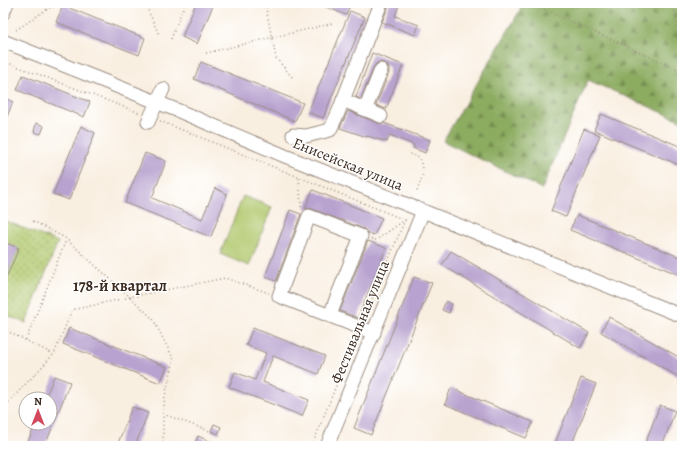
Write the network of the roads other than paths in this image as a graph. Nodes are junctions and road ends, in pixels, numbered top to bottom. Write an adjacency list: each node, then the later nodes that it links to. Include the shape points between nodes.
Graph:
1 (7, 3): 3 (street)
2 (381, 3): 7 (street)
3 (3, 13)
4 (3, 41): 8 (street, Енисейская улица)
5 (381, 70): 9 (street)
6 (163, 89): 8 (street)
7 (343, 100): 9 (street); 12 (street, via 330,130 306,136)
8 (156, 103): 11 (street); 13 (street, Енисейская улица)
9 (365, 110): 10 (street)
10 (381, 116)
11 (149, 120)
12 (293, 135)
13 (423, 211): 15 (street, Енисейская улица); 16 (street, Фестивальная улица)
14 (330, 316): 14 (street, via 361,236 309,216 279,296); 16 (street)
15 (682, 316)
16 (374, 333): 17 (street, Фестивальная улица)
17 (327, 446)

